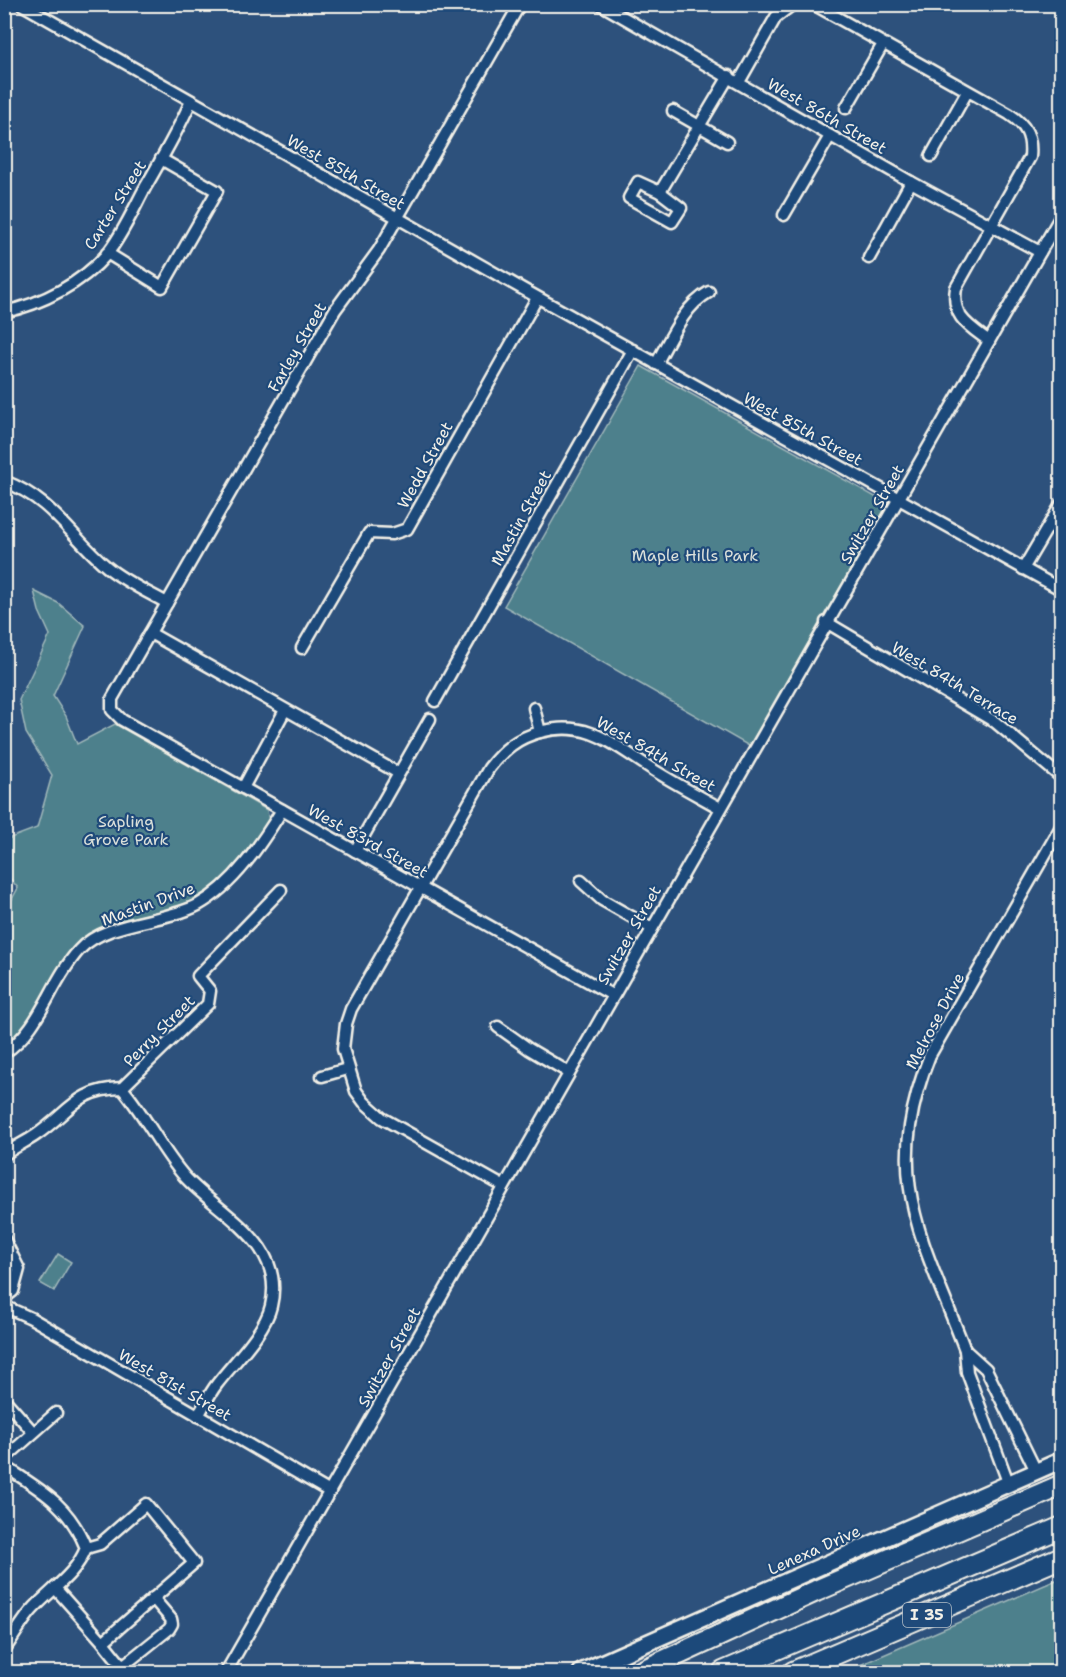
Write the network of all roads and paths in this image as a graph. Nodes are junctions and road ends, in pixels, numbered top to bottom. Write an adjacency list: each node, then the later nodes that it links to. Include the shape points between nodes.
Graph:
1 (21, 4): 10 (street, West 85th Street)
2 (520, 4): 22 (street, Farley Street)
3 (600, 4): 7 (street, West 86th Street)
4 (793, 4): 8 (street, via 776,17)
5 (813, 4): 6 (street)
6 (883, 44): 9 (street); 11 (street)
7 (729, 76): 8 (street, West 86th Street); 13 (street)
8 (739, 82): 14 (street, West 86th Street)
9 (967, 92): 16 (street); 23 (street, via 1021,122 1031,143 1030,157)
10 (191, 101): 17 (street, Carter Street); 22 (street, West 85th Street)
11 (846, 108)
12 (674, 111): 13 (street)
13 (699, 126): 15 (street); 19 (street)
14 (830, 136): 18 (street, West 86th Street); 21 (street)
15 (727, 142)
16 (931, 156)
17 (161, 159): 25 (street, Carter Street); 25 (street, via 217,191 162,287)
18 (911, 182): 23 (street, West 86th Street); 26 (street)
19 (660, 192): 19 (street, via 638,182 629,198 672,222 681,208)
20 (1062, 214): 24 (street, Switzer Street)
21 (784, 216)
22 (398, 218): 28 (street, West 85th Street); 38 (street, Farley Street, via 335,310)
23 (992, 226): 24 (street, West 86th Street); 30 (street, via 956,288 954,299 961,319)
24 (1040, 252): 30 (street, Switzer Street)
25 (107, 253): 29 (street, Carter Street, via 65,288)
26 (869, 258)
27 (709, 292): 32 (street, via 688,309)
28 (537, 298): 31 (street, West 85th Street); 41 (street, Wedd Street, via 407,529 392,534 369,532)
29 (4, 312)
30 (989, 341): 34 (street, Switzer Street)
31 (633, 350): 32 (street, West 85th Street); 42 (street, Mastin Street)
32 (656, 363): 34 (street, West 85th Street)
33 (4, 481): 38 (street, via 37,497 61,517 108,568)
34 (898, 499): 36 (street, West 85th Street); 39 (street, Switzer Street)
35 (1062, 503): 36 (street)
36 (1023, 569): 37 (street, West 85th Street)
37 (1062, 590)
38 (167, 603): 40 (street, Farley Street)
39 (826, 622): 49 (street, West 84th Terrace, via 995,722); 51 (street, Switzer Street)
40 (150, 633): 44 (street, Farley Street, via 112,699); 45 (street)
41 (302, 648)
42 (435, 701)
43 (534, 708): 47 (street)
44 (112, 710): 50 (street, West 83rd Street, via 122,720)
45 (285, 710): 48 (street); 50 (street)
46 (430, 719): 48 (street)
47 (540, 732): 51 (street, West 84th Street, via 559,727 593,732); 56 (street, West 84th Street, via 510,744 489,768)
48 (398, 773): 54 (street)
49 (1062, 778)
50 (243, 788): 52 (street, West 83rd Street)
51 (720, 808): 58 (street, Switzer Street)
52 (282, 810): 54 (street, West 83rd Street); 61 (street, Mastin Drive, via 262,842 222,887 198,905 123,927 80,949 33,1024 17,1045)
53 (1062, 825): 73 (street, Melrose Drive, via 930,1055 911,1116 907,1166 914,1216)
54 (355, 851): 56 (street, West 83rd Street)
55 (581, 881): 58 (street, via 602,900)
56 (421, 888): 59 (street, West 83rd Street); 62 (street, via 351,1009 343,1038)
57 (281, 890): 65 (street, Perry Street, via 198,976 210,991 208,1004)
58 (651, 928): 59 (street, Switzer Street)
59 (612, 995): 63 (street, Switzer Street)
60 (498, 1027): 63 (street)
61 (4, 1053)
62 (347, 1069): 64 (street); 67 (street, via 356,1091 375,1113)
63 (568, 1072): 67 (street, Switzer Street)
64 (322, 1076)
65 (122, 1088): 66 (street, Perry Street, via 102,1088 85,1094 37,1135); 76 (street, via 185,1177 240,1223 268,1261 272,1306 265,1322 216,1385)
66 (4, 1155)
67 (503, 1186): 84 (street, Switzer Street)
68 (4, 1239): 69 (street)
69 (9, 1251): 70 (street); 71 (street, via 19,1269 13,1291)
70 (4, 1265)
71 (4, 1298)
72 (4, 1306): 76 (street, West 81st Street)
73 (965, 1350): 81 (street, Melrose Drive, via 986,1369); 82 (street, Melrose Drive, via 967,1372)
74 (4, 1399): 77 (street)
75 (56, 1413): 77 (street)
76 (198, 1416): 84 (street, West 81st Street)
77 (33, 1432): 78 (street)
78 (4, 1459)
79 (1062, 1460): 81 (street, Lenexa Drive)
80 (4, 1466): 86 (street, via 57,1503 77,1526)
81 (1036, 1471): 82 (street, Lenexa Drive)
82 (1008, 1482): 93 (street, Lenexa Drive)
83 (1062, 1485): 94 (highway)
84 (330, 1492): 92 (street, Switzer Street)
85 (1062, 1527): 95 (highway, I 35)
86 (86, 1548): 88 (street, via 82,1559); 89 (street, via 100,1544 146,1504 194,1563)
87 (1062, 1557): 96 (highway, I 35)
88 (55, 1588): 90 (street); 91 (street, via 32,1610)
89 (153, 1599): 90 (street); 90 (street, via 171,1619 169,1629 124,1665)
90 (103, 1642)
91 (4, 1650)
92 (226, 1672)
93 (581, 1672)
94 (640, 1672)
95 (723, 1672)
96 (793, 1672)

